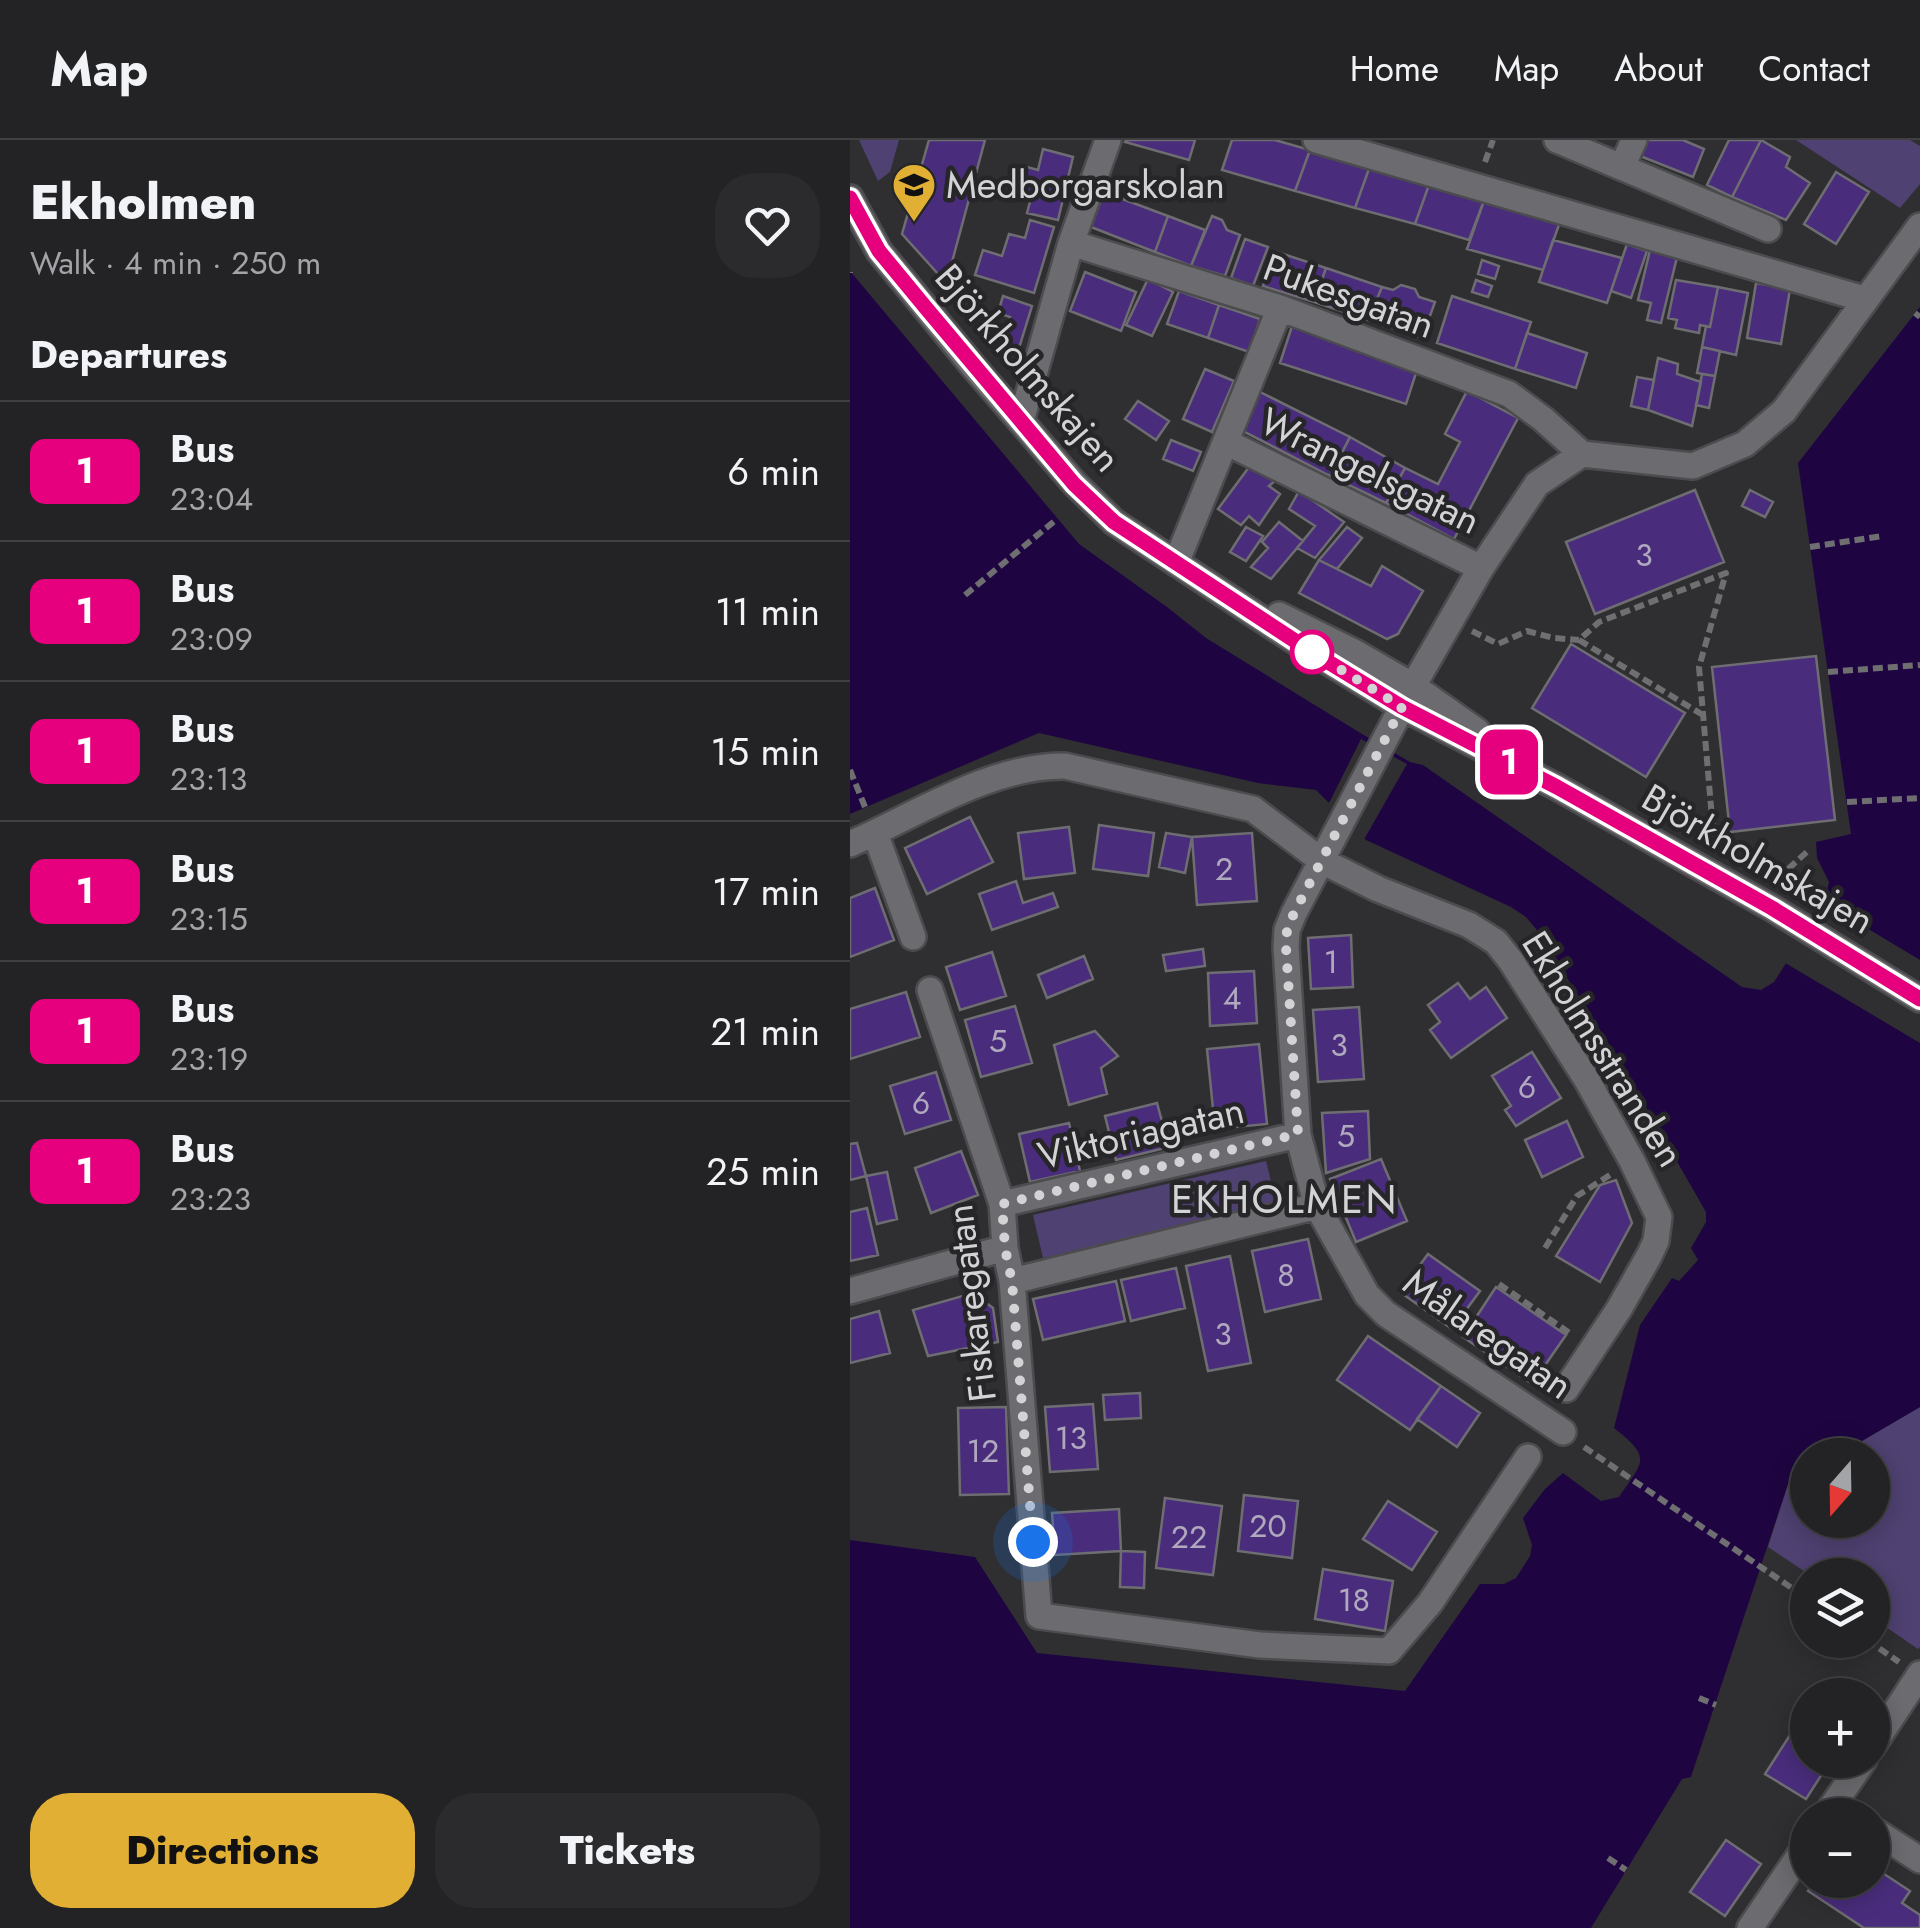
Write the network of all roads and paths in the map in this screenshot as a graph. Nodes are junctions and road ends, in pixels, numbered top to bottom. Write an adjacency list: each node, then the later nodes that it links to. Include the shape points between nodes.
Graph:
1 (1108, 140): 9 (street)
2 (1316, 140): 10 (street)
3 (1556, 140): 5 (street)
4 (1634, 140): 5 (street)
5 (1622, 168): 8 (street)
6 (850, 198): 12 (street, Björkholmskajen, via 879,251)
7 (1920, 226): 10 (street)
8 (1768, 229)
9 (1072, 242): 11 (street, Pukesgatan); 12 (street)
10 (1864, 299): 14 (street, via 1784,411 1745,444 1693,466)
11 (1280, 308): 13 (street); 14 (street, Pukesgatan, via 1509,394)
12 (1021, 420): 18 (street, Björkholmskajen, via 1114,522)
13 (1226, 442): 18 (street); 19 (street, Wrangelsgatan)
14 (1582, 454): 19 (street, Målaregatan, via 1537,484)
15 (1057, 520): 20 (path)
16 (1882, 536): 17 (path)
17 (1810, 547)
18 (1176, 564): 25 (street, Björkholmskajen, via 1312,652)
19 (1482, 568): 25 (street, Målaregatan)
20 (965, 596)
21 (1578, 640): 22 (path, via 1527,631); 26 (path); 26 (path, via 1598,622 1726,574 1699,668)
22 (1498, 644)
23 (1920, 665): 24 (path)
24 (1828, 672)
25 (1408, 697): 34 (street, Målaregatan); 35 (street, Björkholmskajen)
26 (1703, 715): 35 (path, via 1714,830)
27 (850, 770): 30 (path)
28 (1920, 798): 29 (path)
29 (1847, 802)
30 (866, 807)
31 (875, 833): 32 (street, Ekholmsstranden); 34 (street, Ekholmsstranden, via 967,789 1042,766 1065,766 1252,809); 37 (street)
32 (850, 844)
33 (1809, 850): 36 (path)
34 (1322, 861): 40 (street, Målaregatan, via 1287,930); 41 (street, Ekholmsstranden, via 1496,942)
35 (1692, 863): 39 (street, Björkholmskajen)
36 (1775, 881)
37 (913, 937)
38 (930, 990): 42 (street, Fiskaregatan)
39 (1920, 999)
40 (1298, 1134): 42 (street, Viktoriagatan); 43 (street, Målaregatan)
41 (1632, 1161): 45 (path, via 1578,1196); 49 (street, Ekholmsstranden, via 1659,1217 1656,1241)
42 (1002, 1204): 44 (street, Fiskaregatan)
43 (1316, 1206): 46 (street); 51 (street, Målaregatan, via 1367,1296 1386,1314)
44 (1005, 1248): 46 (street, Fiskaregatan); 48 (street)
45 (1546, 1248)
46 (1012, 1282): 52 (street, Fiskaregatan, via 1039,1616 1260,1646 1389,1651 1430,1603)
47 (1498, 1284): 49 (path)
48 (850, 1291)
49 (1592, 1349): 50 (street, Ekholmsstranden)
50 (1566, 1388)
51 (1563, 1432)
52 (1528, 1457)
53 (1614, 1467): 54 (path)
54 (1790, 1588)
55 (1920, 1674): 58 (street)
56 (1700, 1698): 57 (path)
57 (1716, 1705)
58 (1890, 1720)
59 (1890, 1841): 61 (street)
60 (1608, 1858): 63 (path)
61 (1920, 1860)
62 (1790, 1869): 64 (street)
63 (1626, 1870)
64 (1750, 1928)

